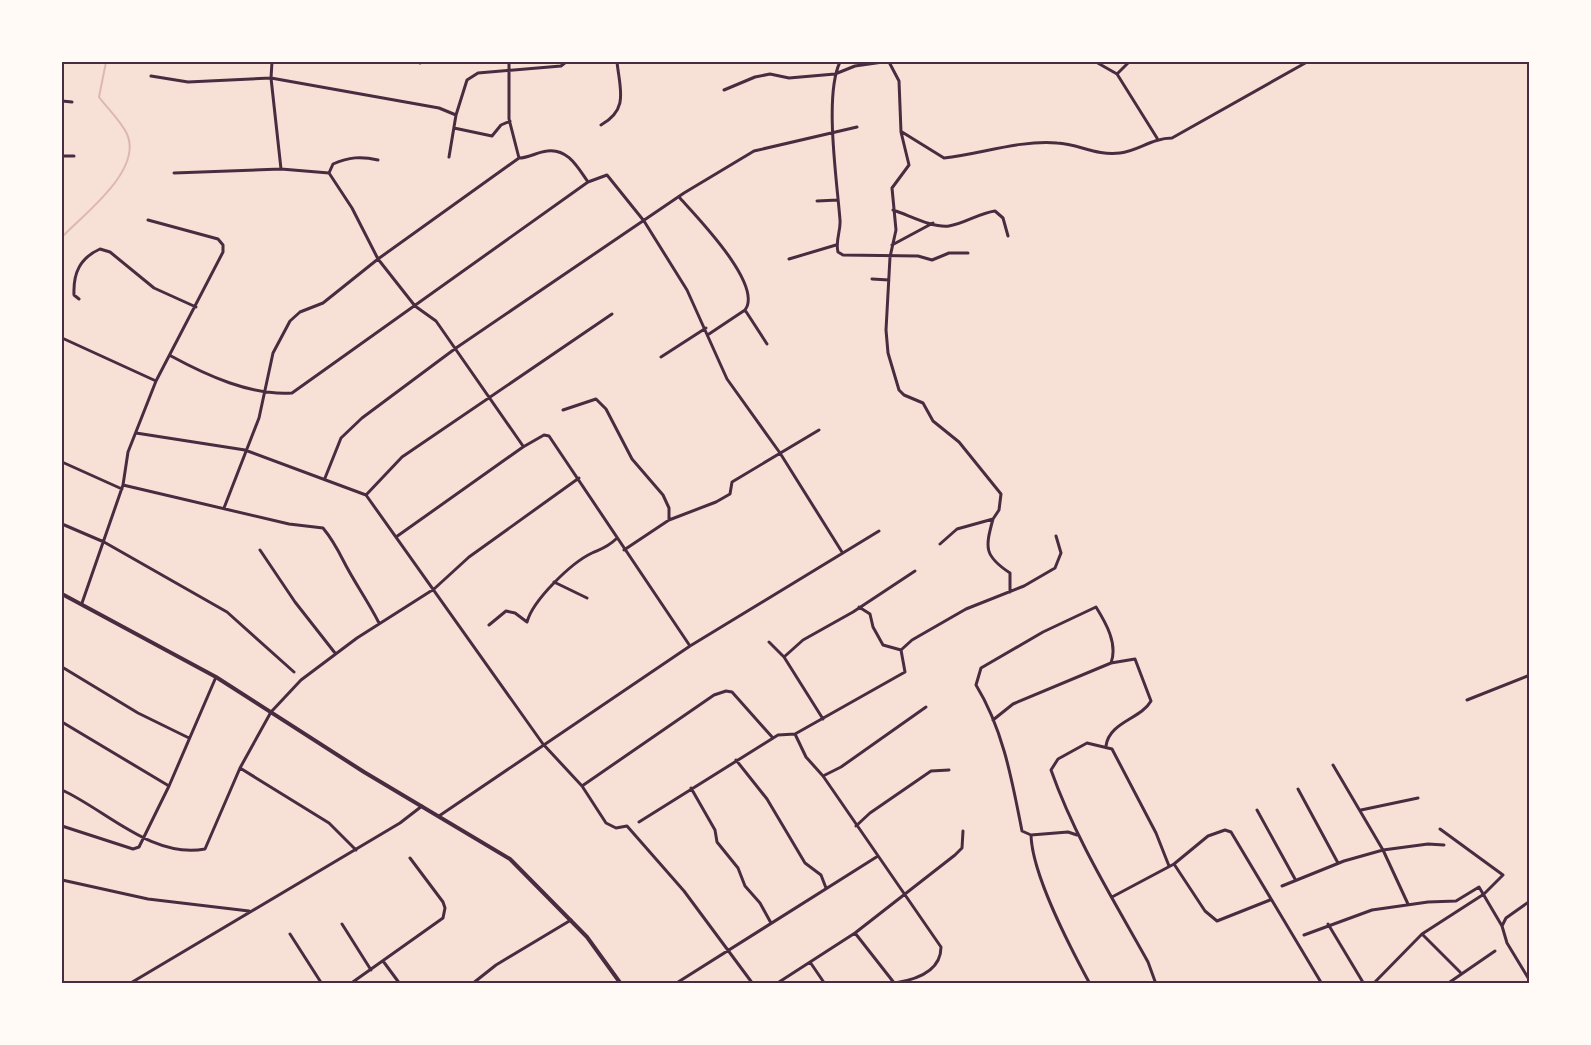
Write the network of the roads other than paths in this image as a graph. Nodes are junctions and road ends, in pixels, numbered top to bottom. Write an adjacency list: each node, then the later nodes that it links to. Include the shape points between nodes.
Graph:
1 (272, 62): 15 (street)
2 (509, 62): 11 (street)
3 (566, 62): 11 (street, via 561,66)
4 (617, 62): 21 (street, via 621,105 614,118)
5 (840, 62): 12 (street)
6 (883, 62): 12 (street)
7 (890, 62): 24 (street, via 899,81)
8 (1096, 62): 13 (street)
9 (1129, 62): 13 (street)
10 (1307, 62): 26 (street, via 1172,138)
11 (509, 70): 19 (street, via 478,73 467,80); 20 (street)
12 (835, 74): 16 (street, via 789,78 770,74); 25 (street)
13 (1117, 74): 26 (street)
14 (151, 76): 15 (street, via 188,82)
15 (271, 78): 19 (street, via 439,108); 32 (street)
16 (724, 90)
17 (62, 101): 18 (street)
18 (72, 102)
19 (456, 115): 22 (street)
20 (510, 121): 22 (street, via 492,136); 30 (street)
21 (601, 125)
22 (454, 128): 29 (street)
23 (857, 128): 25 (street)
24 (901, 132): 26 (street, via 944,159 1020,143 1058,143 1096,153 1122,153); 39 (street, via 909,165 892,188)
25 (834, 135): 36 (street, via 754,151); 37 (street)
26 (1157, 138)
27 (62, 156): 28 (street)
28 (74, 156)
29 (448, 157)
30 (519, 158): 35 (street, via 545,150 562,153); 48 (street)
31 (378, 160): 34 (street, via 363,156 347,158 333,164)
32 (281, 169): 33 (street); 34 (street)
33 (174, 173)
34 (329, 173): 48 (street)
35 (588, 182): 41 (street, via 612,177); 53 (street)
36 (679, 196): 41 (street); 55 (street, via 729,255 748,295)
37 (838, 200): 38 (street); 44 (street, via 841,227)
38 (817, 201)
39 (893, 210): 42 (street); 45 (street, via 896,230)
40 (148, 220): 54 (street, via 218,239 224,245)
41 (644, 221): 57 (street); 61 (street)
42 (933, 224): 43 (street, via 949,225 995,211 1003,218); 45 (street)
43 (1008, 236)
44 (836, 245): 47 (street, via 843,255); 49 (street)
45 (892, 245): 47 (street)
46 (968, 253): 47 (street, via 949,253 932,260)
47 (890, 257): 51 (street)
48 (378, 259): 53 (street); 65 (street, via 323,303 300,312 290,321 273,352)
49 (789, 259)
50 (872, 279): 51 (street)
51 (889, 280): 79 (street, via 888,353 899,390 923,403 933,421 959,442 1001,494)
52 (79, 299): 54 (street, via 74,295 78,267 100,249 110,252 154,288)
53 (415, 306): 61 (street, via 436,321); 65 (street, via 292,393)
54 (196, 307): 62 (street)
55 (745, 310): 58 (street); 60 (street)
56 (612, 314): 66 (street)
57 (706, 328): 58 (street); 63 (street)
58 (709, 334): 72 (street, via 727,379)
59 (62, 338): 64 (street)
60 (767, 344)
61 (456, 348): 66 (street); 75 (street, via 350,428 341,438)
62 (171, 356): 64 (street); 65 (street)
63 (661, 357)
64 (156, 381): 69 (street)
65 (265, 392): 71 (street, via 259,418)
66 (490, 399): 70 (street); 77 (street, via 402,458)
67 (563, 410): 80 (street, via 596,399 606,409 632,459 663,495)
68 (819, 430): 72 (street)
69 (136, 433): 71 (street); 76 (street, via 128,452)
70 (523, 447): 74 (street, via 549,436); 84 (street)
71 (244, 450): 75 (street); 78 (street)
72 (780, 453): 80 (street, via 732,482 730,494); 90 (street)
73 (62, 462): 76 (street)
74 (579, 478): 85 (street); 93 (street, via 469,557)
75 (325, 479): 77 (street)
76 (123, 487): 78 (street); 86 (street)
77 (366, 495): 84 (street)
78 (224, 508): 99 (street, via 323,528 338,545)
79 (993, 519): 87 (street, via 957,529); 94 (street, via 987,548 992,561 1010,573)
80 (669, 520): 89 (street)
81 (62, 524): 86 (street)
82 (879, 531): 90 (street)
83 (1056, 536): 94 (street, via 1061,553 1055,568)
84 (396, 537): 93 (street)
85 (617, 539): 89 (street); 92 (street, via 604,550 591,553)
86 (104, 542): 97 (street); 108 (street, via 227,612)
87 (940, 544)
88 (260, 550): 104 (street)
89 (624, 550): 102 (street)
90 (842, 552): 102 (street)
91 (915, 571): 98 (street)
92 (555, 582): 96 (street); 100 (street, via 527,622 506,611)
93 (434, 589): 99 (street); 120 (street)
94 (1010, 592): 103 (street, via 966,609)
95 (62, 594): 97 (street)
96 (587, 598)
97 (82, 603): 110 (street)
98 (859, 607): 103 (street, via 870,614 884,645); 105 (street, via 804,640)
99 (379, 623): 104 (street)
100 (489, 625)
101 (769, 642): 105 (street)
102 (690, 646): 120 (street)
103 (901, 650): 114 (street, via 905,672)
104 (335, 653): 113 (street, via 301,680)
105 (784, 657): 114 (street)
106 (1111, 663): 115 (street, via 1013,704); 115 (street, via 1111,638 1096,607 981,668 976,685 988,704); 121 (street, via 1135,659 1151,701 1146,710 1122,724 1107,739)
107 (62, 667): 118 (street, via 138,713)
108 (294, 672)
109 (1530, 675): 111 (street)
110 (216, 677): 113 (street); 118 (street)
111 (1467, 700)
112 (926, 707): 126 (street)
113 (271, 712): 124 (street); 133 (street)
114 (823, 719): 117 (street)
115 (992, 720): 142 (street, via 1008,759 1022,831)
116 (62, 722): 127 (street)
117 (795, 734): 119 (street, via 787,732); 126 (street, via 806,757)
118 (189, 738): 127 (street)
119 (773, 738): 122 (street); 128 (street, via 726,691 714,695)
120 (543, 744): 128 (street); 136 (street)
121 (1106, 746): 143 (street, via 1087,743 1058,759 1051,770); 152 (street, via 1122,765)
122 (736, 760): 129 (street); 156 (street, via 767,800 805,863 821,875)
123 (1333, 765): 135 (street)
124 (240, 768): 144 (street, via 206,849 165,845); 146 (street, via 329,824)
125 (949, 770): 138 (street, via 931,771)
126 (823, 776): 138 (street)
127 (170, 786): 144 (street)
128 (582, 786): 175 (street, via 606,823 616,828 627,826 660,863)
129 (691, 788): 137 (street); 167 (street, via 715,830 717,842 738,868 745,886)
130 (1298, 789): 150 (street)
131 (62, 790): 144 (street)
132 (1418, 798): 135 (street)
133 (422, 807): 136 (street); 146 (street)
134 (1257, 810): 153 (street)
135 (1361, 810): 147 (street)
136 (439, 816): 166 (street, via 510,859)
137 (639, 822)
138 (856, 825): 148 (street)
139 (62, 826): 144 (street, via 133,849 140,847)
140 (1440, 829): 157 (street, via 1502,873 1502,879)
141 (963, 831): 158 (street, via 962,848)
142 (1031, 835): 143 (street, via 1068,832); 193 (street, via 1031,852 1065,936)
143 (1079, 836): 159 (street)
144 (144, 838)
145 (1444, 845): 147 (street)
146 (356, 850): 165 (street)
147 (1383, 850): 150 (street); 163 (street)
148 (878, 856): 156 (street); 158 (street)
149 (410, 858): 177 (street, via 443,902 446,913)
150 (1338, 862): 153 (street)
151 (1174, 864): 152 (street); 160 (street, via 1205,911 1217,921); 160 (street, via 1208,836 1231,832)
152 (1169, 866): 159 (street)
153 (1295, 879): 155 (street)
154 (62, 880): 165 (street, via 148,900)
155 (1282, 886)
156 (826, 888): 167 (street)
157 (1484, 894): 161 (street, via 1479,887); 164 (street); 170 (street)
158 (904, 896): 171 (street); 182 (street, via 936,939 941,954 929,971 913,980)
159 (1112, 897): 194 (street)
160 (1270, 899): 195 (street)
161 (1456, 901): 163 (street); 164 (street)
162 (1530, 901): 170 (street, via 1506,918)
163 (1408, 904): 169 (street)
164 (1460, 908): 173 (street)
165 (250, 912): 183 (street)
166 (571, 920): 187 (street); 188 (street)
167 (771, 923): 175 (street)
168 (342, 924): 179 (street)
169 (1328, 924): 174 (street); 196 (street)
170 (1502, 926): 181 (street, via 1507,943)
171 (855, 933): 178 (street); 182 (street)
172 (290, 934): 184 (street)
173 (1422, 934): 180 (street); 197 (street)
174 (1304, 935)
175 (727, 951): 189 (street); 190 (street)
176 (1495, 951): 180 (street)
177 (383, 961): 179 (street); 186 (street)
178 (810, 962): 191 (street); 192 (street)
179 (371, 970): 185 (street)
180 (1460, 972): 198 (street)
181 (1530, 981)
182 (895, 983)
183 (129, 984)
184 (322, 984)
185 (350, 984)
186 (400, 984)
187 (472, 984)
188 (621, 984)
189 (675, 984)
190 (753, 984)
191 (776, 984)
192 (825, 984)
193 (1090, 984)
194 (1156, 984)
195 (1322, 984)
196 (1364, 984)
197 (1373, 984)
198 (1447, 984)

